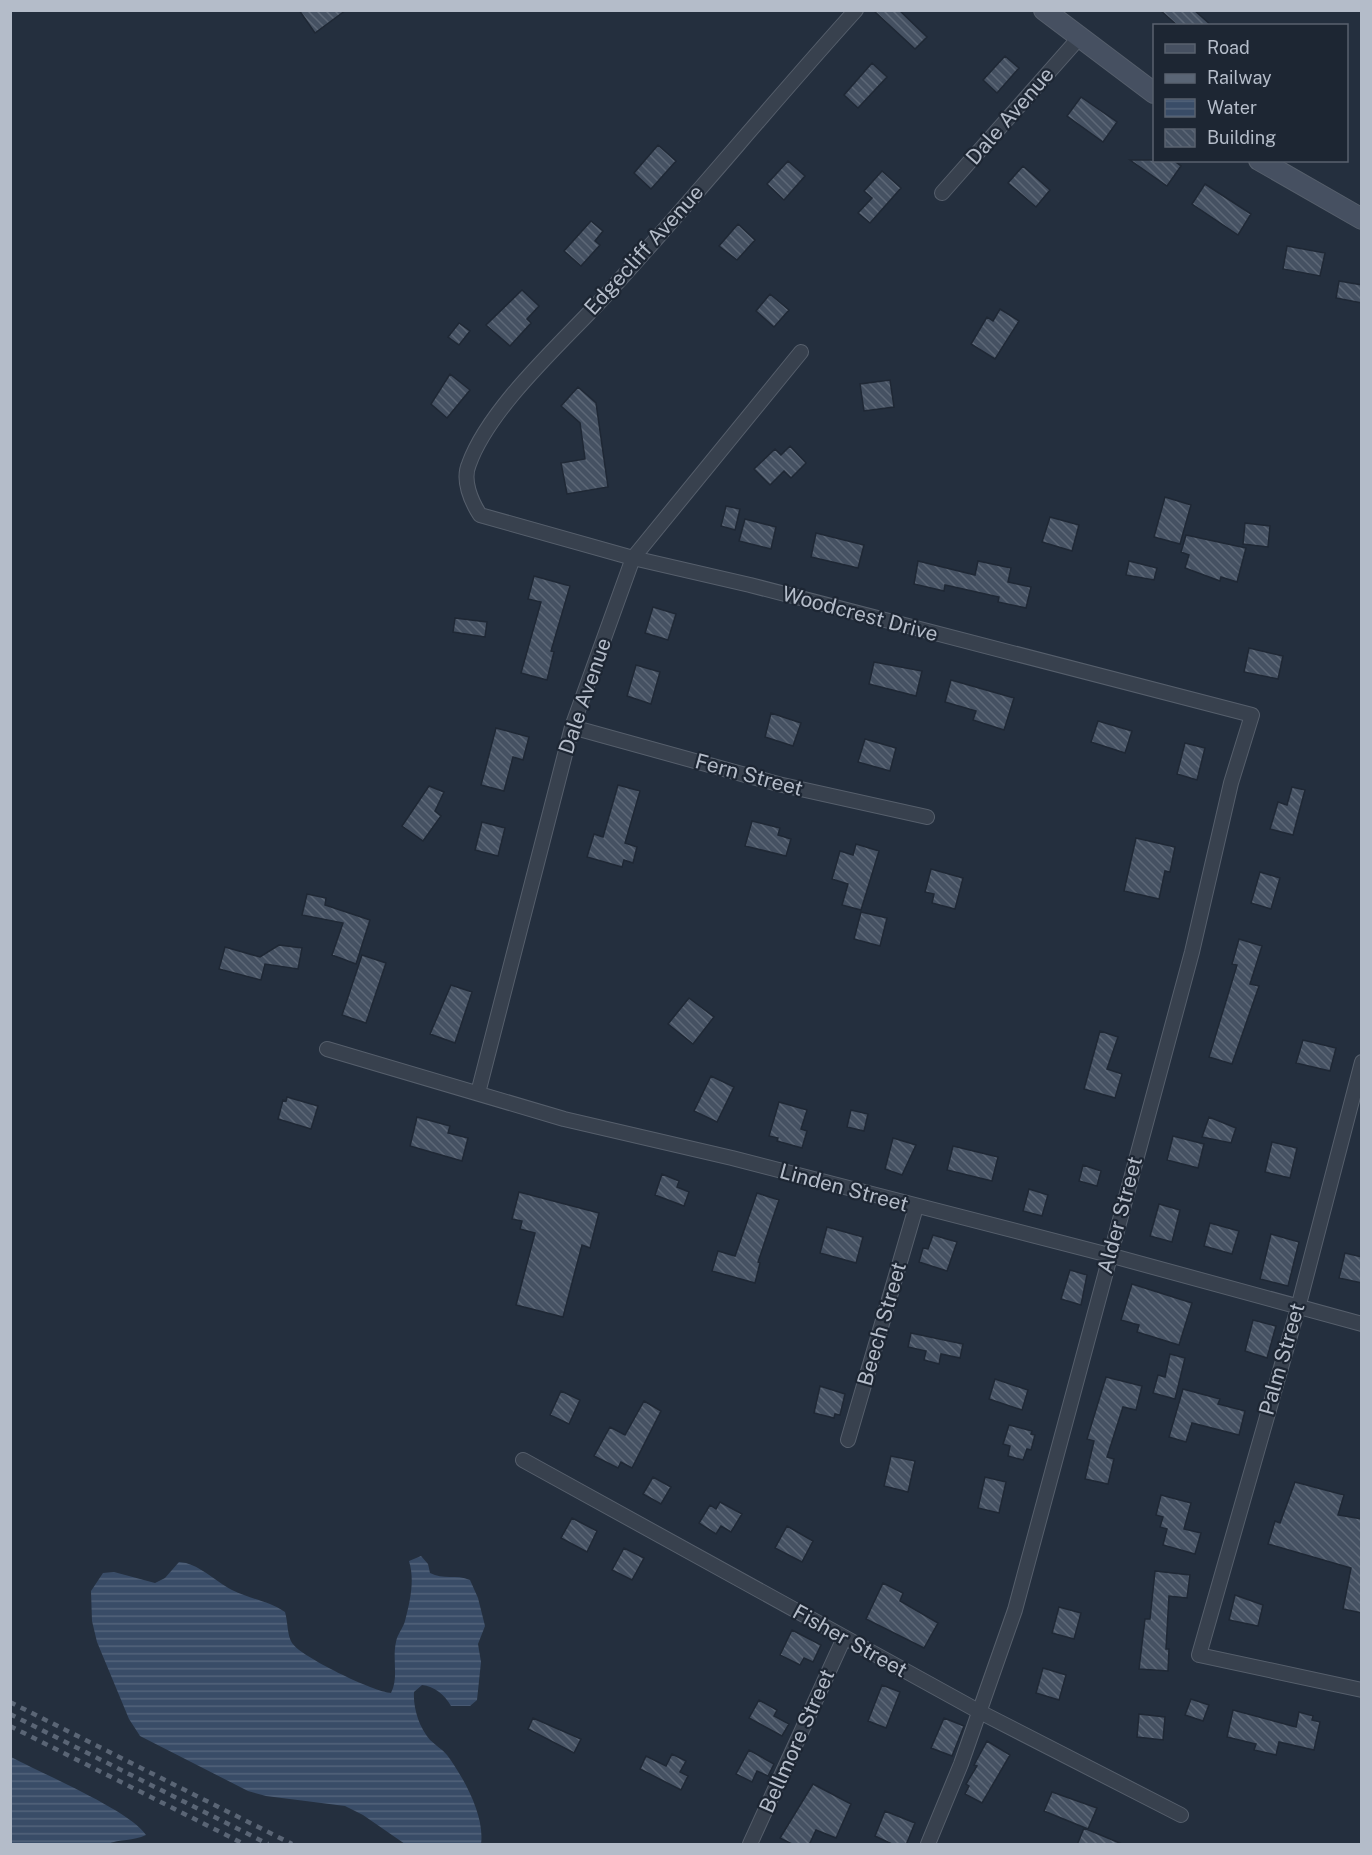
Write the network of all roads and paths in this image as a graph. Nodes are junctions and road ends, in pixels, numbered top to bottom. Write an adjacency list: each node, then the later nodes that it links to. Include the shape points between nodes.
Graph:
1 (856, 10): 9 (street, Edgecliff Avenue, via 532,373 483,435 467,466)
2 (1044, 10): 3 (main road)
3 (1079, 38): 4 (main road); 6 (street, Dale Avenue)
4 (1153, 92)
5 (1262, 162): 7 (main road)
6 (942, 193)
7 (1362, 219)
8 (801, 352): 10 (street, Dale Avenue)
9 (474, 506): 10 (street, Woodcrest Drive, via 480,515)
10 (633, 558): 11 (street, Woodcrest Drive); 12 (street, Dale Avenue)
11 (1252, 715): 20 (street, Alder Street)
12 (572, 727): 13 (street, Fern Street, via 778,784); 16 (street, Dale Avenue)
13 (927, 816)
14 (327, 1049): 16 (street, Linden Street)
15 (1362, 1062): 17 (street, Palm Street)
16 (478, 1093): 19 (street, Linden Street, via 564,1119)
17 (1347, 1115): 18 (street); 21 (street, Palm Street)
18 (1362, 1118)
19 (916, 1207): 20 (street, Linden Street); 23 (street, Beech Street)
20 (1109, 1255): 21 (street, Linden Street); 27 (street, Alder Street, via 1015,1610)
21 (1298, 1308): 22 (street, Linden Street); 26 (street, Palm Street, via 1199,1654)
22 (1362, 1324)
23 (848, 1440)
24 (523, 1460): 25 (street, Fisher Street)
25 (844, 1638): 27 (street, Fisher Street); 29 (street, Bellmore Street)
26 (1362, 1690)
27 (980, 1712): 28 (street, Fisher Street); 30 (street, Alder Street)
28 (1181, 1815)
29 (750, 1845)
30 (928, 1845)

